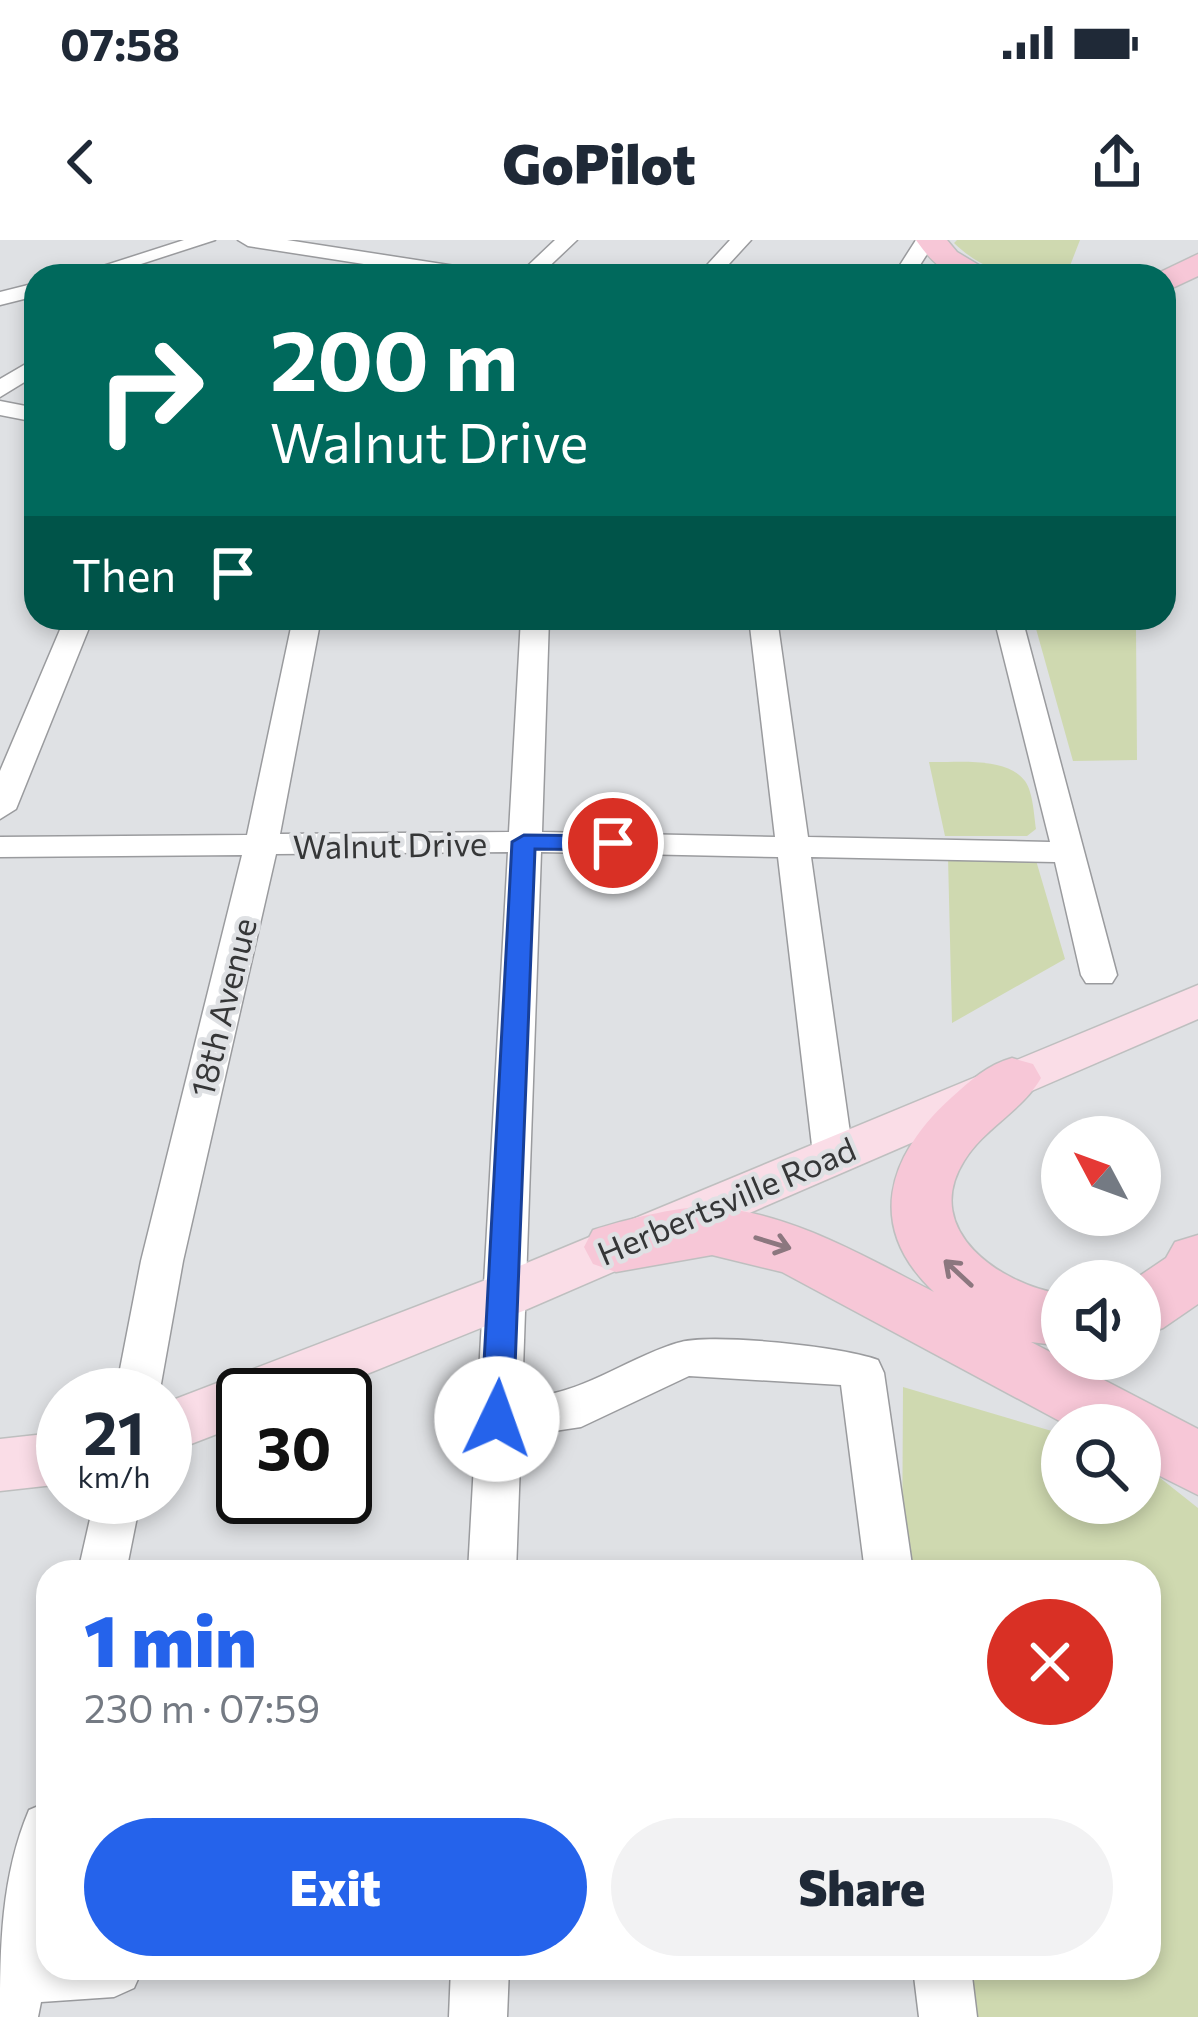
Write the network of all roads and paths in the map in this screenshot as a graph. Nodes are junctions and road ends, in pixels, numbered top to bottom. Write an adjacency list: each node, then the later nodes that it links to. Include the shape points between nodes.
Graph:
1 (205, 240): 9 (street)
2 (224, 240): 10 (street)
3 (248, 240): 8 (street)
4 (395, 240): 8 (street)
5 (567, 240): 13 (street)
6 (741, 240): 14 (street)
7 (928, 240): 15 (highway)
8 (370, 259): 11 (street); 12 (street)
9 (123, 264)
10 (186, 264)
11 (364, 264)
12 (403, 264)
13 (540, 264)
14 (718, 264)
15 (955, 264)
16 (74, 630): 21 (street)
17 (305, 630): 24 (street, 18th Avenue)
18 (534, 630): 22 (street)
19 (765, 630): 23 (street)
20 (1012, 630): 26 (street)
21 (0, 809)
22 (524, 842): 23 (street, Walnut Drive); 24 (street, Walnut Drive); 34 (street)
23 (792, 844): 26 (street, Walnut Drive); 30 (street)
24 (261, 846): 25 (street, Walnut Drive); 36 (street, 18th Avenue)
25 (0, 847)
26 (1067, 852): 27 (street)
27 (1100, 975)
28 (1198, 1001): 29 (main road, Herbertsville Road)
29 (1012, 1078): 30 (main road, Herbertsville Road); 35 (highway, one-way to 29, via 1012,1310 958,1279 924,1236 920,1194 934,1158)
30 (833, 1154): 31 (main road, Herbertsville Road)
31 (616, 1247): 34 (main road, Herbertsville Road); 38 (highway, one-way to 38, via 712,1232 800,1252)
32 (1198, 1260): 33 (highway)
33 (1161, 1295)
34 (503, 1296): 37 (main road, Herbertsville Road); 39 (street)
35 (1041, 1316)
36 (142, 1368)
37 (320, 1368)
38 (1090, 1404)
39 (497, 1419): 46 (street); 47 (street, via 565,1414 692,1357 847,1367 862,1373)
40 (1161, 1443): 43 (highway)
41 (36, 1461): 42 (main road)
42 (0, 1465)
43 (1198, 1465)
44 (112, 1524): 45 (street)
45 (105, 1560)
46 (492, 1560)
47 (887, 1560)
48 (36, 1878): 52 (street)
49 (59, 1980): 52 (street)
50 (480, 1980): 53 (street)
51 (943, 1980): 54 (street)
52 (8, 1991)
53 (478, 2017)
54 (948, 2017)

